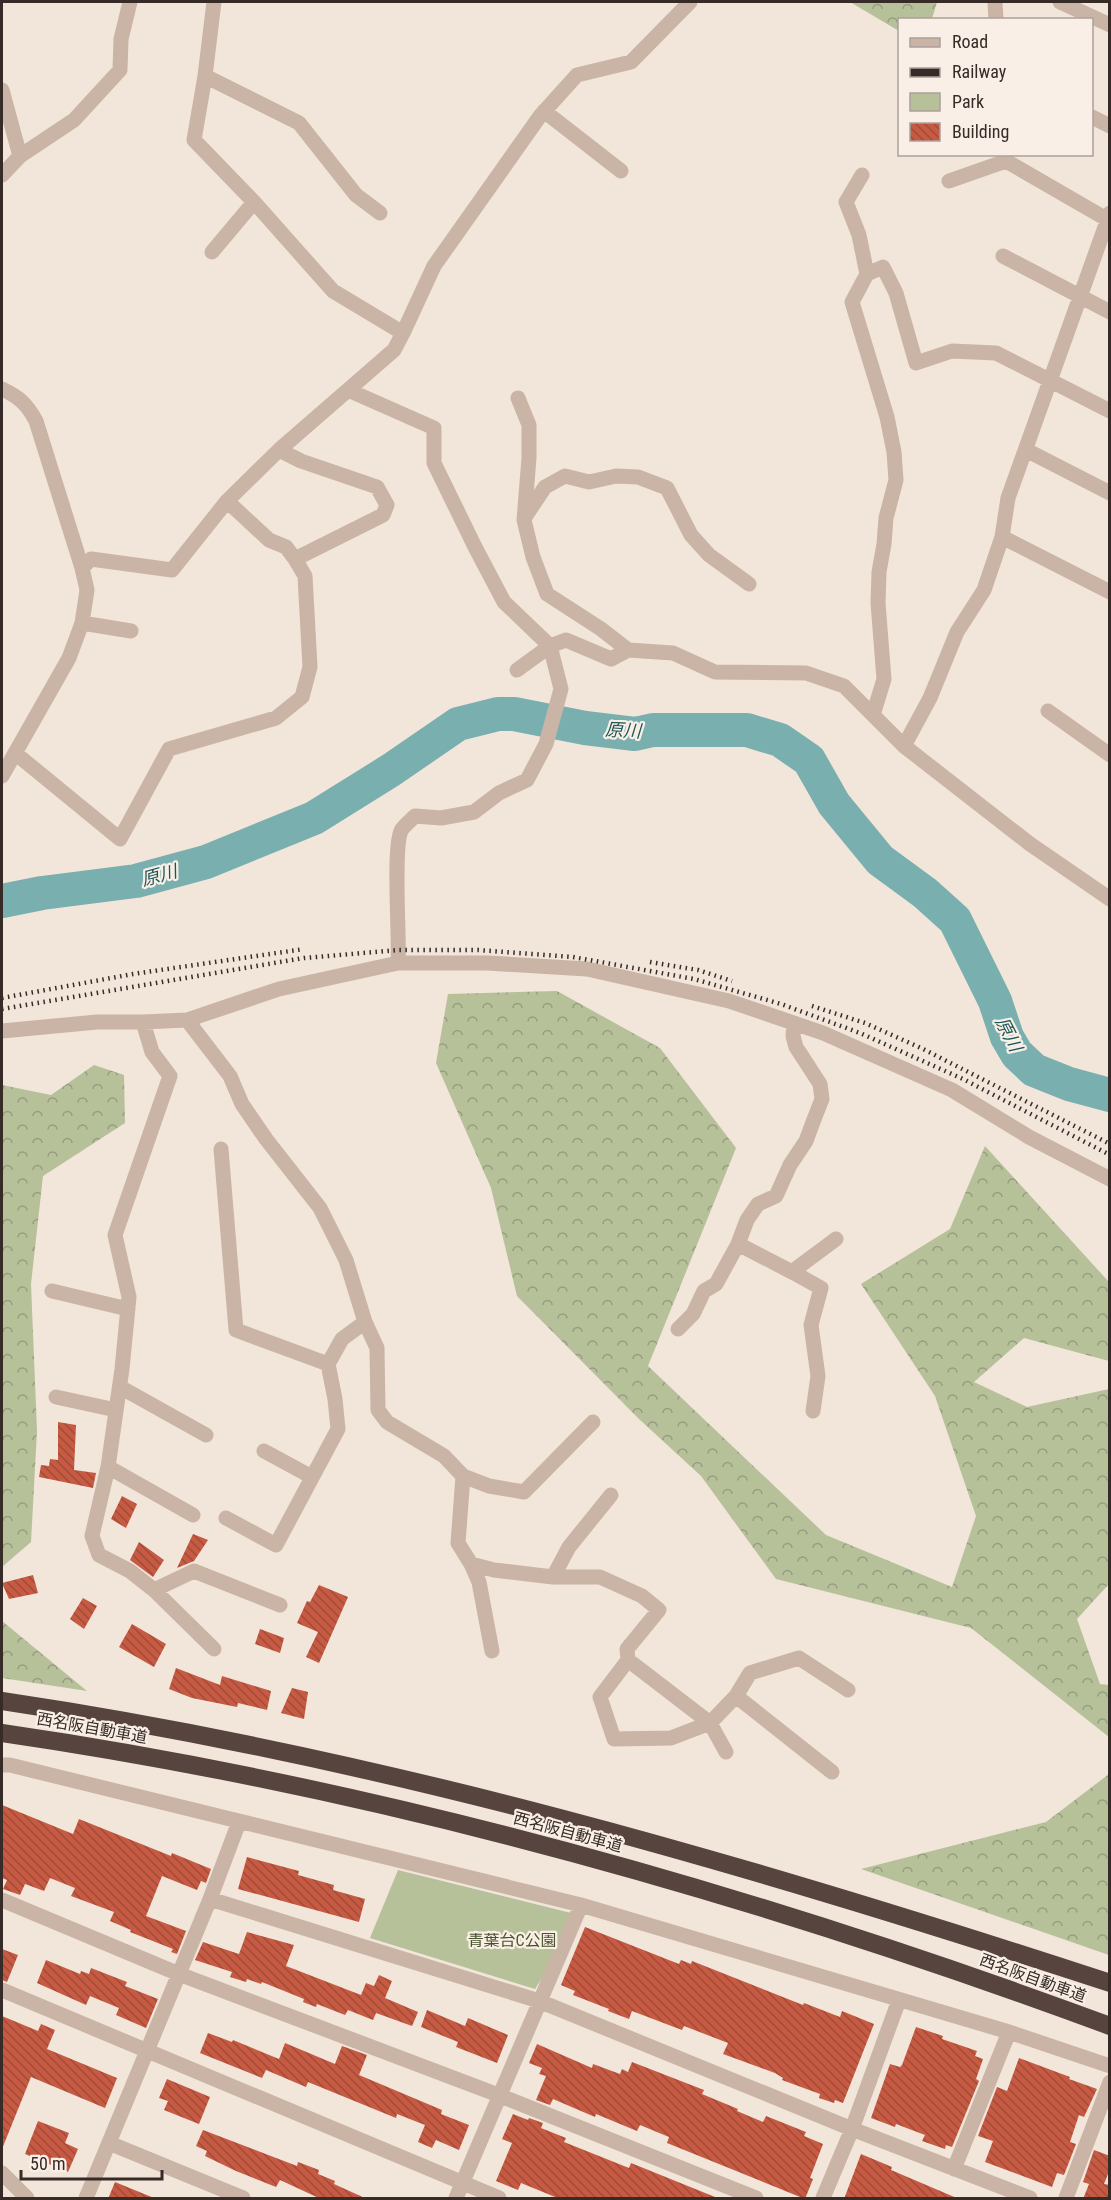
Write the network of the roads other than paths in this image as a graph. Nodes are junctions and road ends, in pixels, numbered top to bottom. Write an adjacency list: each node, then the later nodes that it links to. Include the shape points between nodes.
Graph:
1 (130, 2): 13 (street, via 121,39 120,70 74,120)
2 (214, 2): 8 (street)
3 (690, 2): 10 (street, via 631,62 577,75)
4 (995, 2): 6 (street)
5 (1060, 2): 7 (street)
6 (996, 18)
7 (1110, 25)
8 (205, 76): 18 (street, via 194,140); 19 (street, via 299,123 356,195)
9 (2, 90): 13 (street)
10 (544, 111): 14 (street); 26 (street, via 434,266)
11 (1093, 118): 12 (street)
12 (1110, 126)
13 (20, 156): 15 (street)
14 (621, 171)
15 (2, 175)
16 (862, 175): 23 (street, via 846,201)
17 (949, 181): 20 (street, via 1006,161)
18 (254, 202): 21 (street); 26 (street, via 333,291)
19 (380, 213)
20 (1109, 218): 24 (street)
21 (212, 252)
22 (1003, 255): 24 (street)
23 (867, 274): 27 (street, via 883,267 896,293 916,363 952,351 996,353); 48 (street, via 852,302 888,417 896,480 879,572 884,678)
24 (1079, 296): 25 (street); 27 (street)
25 (1110, 312)
26 (403, 333): 29 (street, via 394,350)
27 (1049, 379): 31 (street); 33 (street)
28 (2, 389): 39 (street, via 28,406 36,421)
29 (348, 390): 32 (street); 44 (street, via 434,429 434,463 489,575 504,602)
30 (518, 398): 36 (street, via 529,425)
31 (1110, 411)
32 (279, 450): 35 (street); 38 (street, via 376,487 387,505 383,515)
33 (1026, 450): 34 (street); 37 (street, via 1008,498)
34 (1110, 493)
35 (226, 501): 38 (street, via 269,540 286,547); 39 (street, via 172,570 91,559)
36 (524, 520): 40 (street, via 545,487 565,476 589,482 616,476 638,477 667,488 691,535 709,555); 45 (street, via 532,557 548,594)
37 (1002, 537): 41 (street); 49 (street, via 984,590 957,632 930,698)
38 (295, 559): 50 (street, via 304,576 310,668 302,697 276,718 169,749 120,839)
39 (82, 568): 42 (street, via 87,590)
40 (749, 584)
41 (1110, 592)
42 (82, 623): 43 (street); 50 (street, via 69,658)
43 (131, 631)
44 (550, 646): 45 (street, via 566,640 611,659); 46 (street); 54 (street, via 561,689 546,744 527,780 499,793 474,812 441,818 415,816 401,830 397,847)
45 (628, 650): 48 (street, via 673,653 715,672 806,673 844,686)
46 (517, 670)
47 (1048, 711): 51 (street)
48 (873, 715): 49 (street)
49 (904, 746): 53 (street, via 1030,844)
50 (15, 753): 52 (street)
51 (1110, 755)
52 (2, 776)
53 (1110, 899)
54 (398, 963): 55 (street, via 279,989); 57 (street, via 587,969 729,1001)
55 (187, 1020): 56 (street); 66 (street, via 231,1076 242,1104 266,1139 320,1208 346,1260)
56 (143, 1022): 58 (street); 65 (street, via 152,1052 170,1076 115,1234 129,1297)
57 (794, 1023): 60 (street, via 952,1090 1029,1137); 62 (street, via 796,1047 820,1084 822,1099 806,1141 776,1196 758,1204)
58 (2, 1031)
59 (221, 1149): 68 (street, via 236,1330)
60 (1110, 1179)
61 (836, 1239): 63 (street)
62 (738, 1244): 63 (street); 67 (street, via 716,1284 704,1291 693,1314)
63 (794, 1273): 72 (street, via 821,1288 811,1325 819,1376)
64 (52, 1291): 65 (street)
65 (128, 1309): 69 (street)
66 (365, 1322): 68 (street, via 342,1339); 77 (street, via 377,1348 378,1410 387,1422 444,1456)
67 (678, 1329)
68 (327, 1364): 78 (street, via 338,1429)
69 (120, 1387): 71 (street); 74 (street)
70 (56, 1397): 71 (street)
71 (116, 1410): 76 (street)
72 (813, 1411)
73 (593, 1422): 77 (street, via 524,1492 489,1486)
74 (206, 1435)
75 (264, 1451): 78 (street)
76 (108, 1467): 80 (street); 84 (street, via 92,1536 99,1555)
77 (464, 1476): 82 (street, via 458,1543)
78 (312, 1477): 81 (street, via 276,1545)
79 (611, 1495): 83 (street, via 570,1547)
80 (193, 1515)
81 (226, 1518)
82 (471, 1564): 83 (street); 87 (street, via 479,1582)
83 (553, 1577): 88 (street, via 600,1577 642,1596 659,1610 627,1649)
84 (154, 1590): 85 (street, via 195,1570); 86 (street)
85 (280, 1605)
86 (214, 1649)
87 (492, 1651)
88 (628, 1660): 92 (street); 92 (street, via 600,1696 614,1739 671,1738)
89 (848, 1690): 90 (street, via 800,1658 750,1673)
90 (736, 1696): 92 (street); 96 (street)
91 (2, 1701): 102 (highway, 西名阪自動車道, via 183,1731 454,1790 717,1861)
92 (710, 1723): 94 (street)
93 (2, 1733): 106 (highway, 西名阪自動車道, via 309,1788 567,1851 947,1968)
94 (726, 1752)
95 (2, 1765): 97 (street)
96 (832, 1772)
97 (238, 1822): 98 (street); 100 (street)
98 (210, 1899): 101 (street); 105 (street)
99 (2, 1900): 101 (street)
100 (581, 1905): 104 (street); 105 (street)
101 (179, 1974): 108 (street); 111 (street)
102 (1110, 1983)
103 (2, 1990): 108 (street)
104 (899, 2000): 107 (street); 112 (street)
105 (539, 2001): 111 (street); 112 (street)
106 (1110, 2026)
107 (1010, 2032): 109 (street); 114 (street)
108 (147, 2049): 113 (street); 116 (street)
109 (1110, 2066)
110 (1110, 2082): 125 (street)
111 (501, 2096): 116 (street); 122 (street)
112 (852, 2129): 114 (street); 123 (street)
113 (109, 2143): 118 (street); 119 (street)
114 (954, 2169): 124 (street)
115 (2, 2173): 117 (street)
116 (462, 2184): 120 (street); 121 (street)
117 (27, 2199)
118 (86, 2199)
119 (243, 2199)
120 (456, 2199)
121 (499, 2199)
122 (756, 2199)
123 (823, 2199)
124 (1030, 2199)
125 (1066, 2199)

